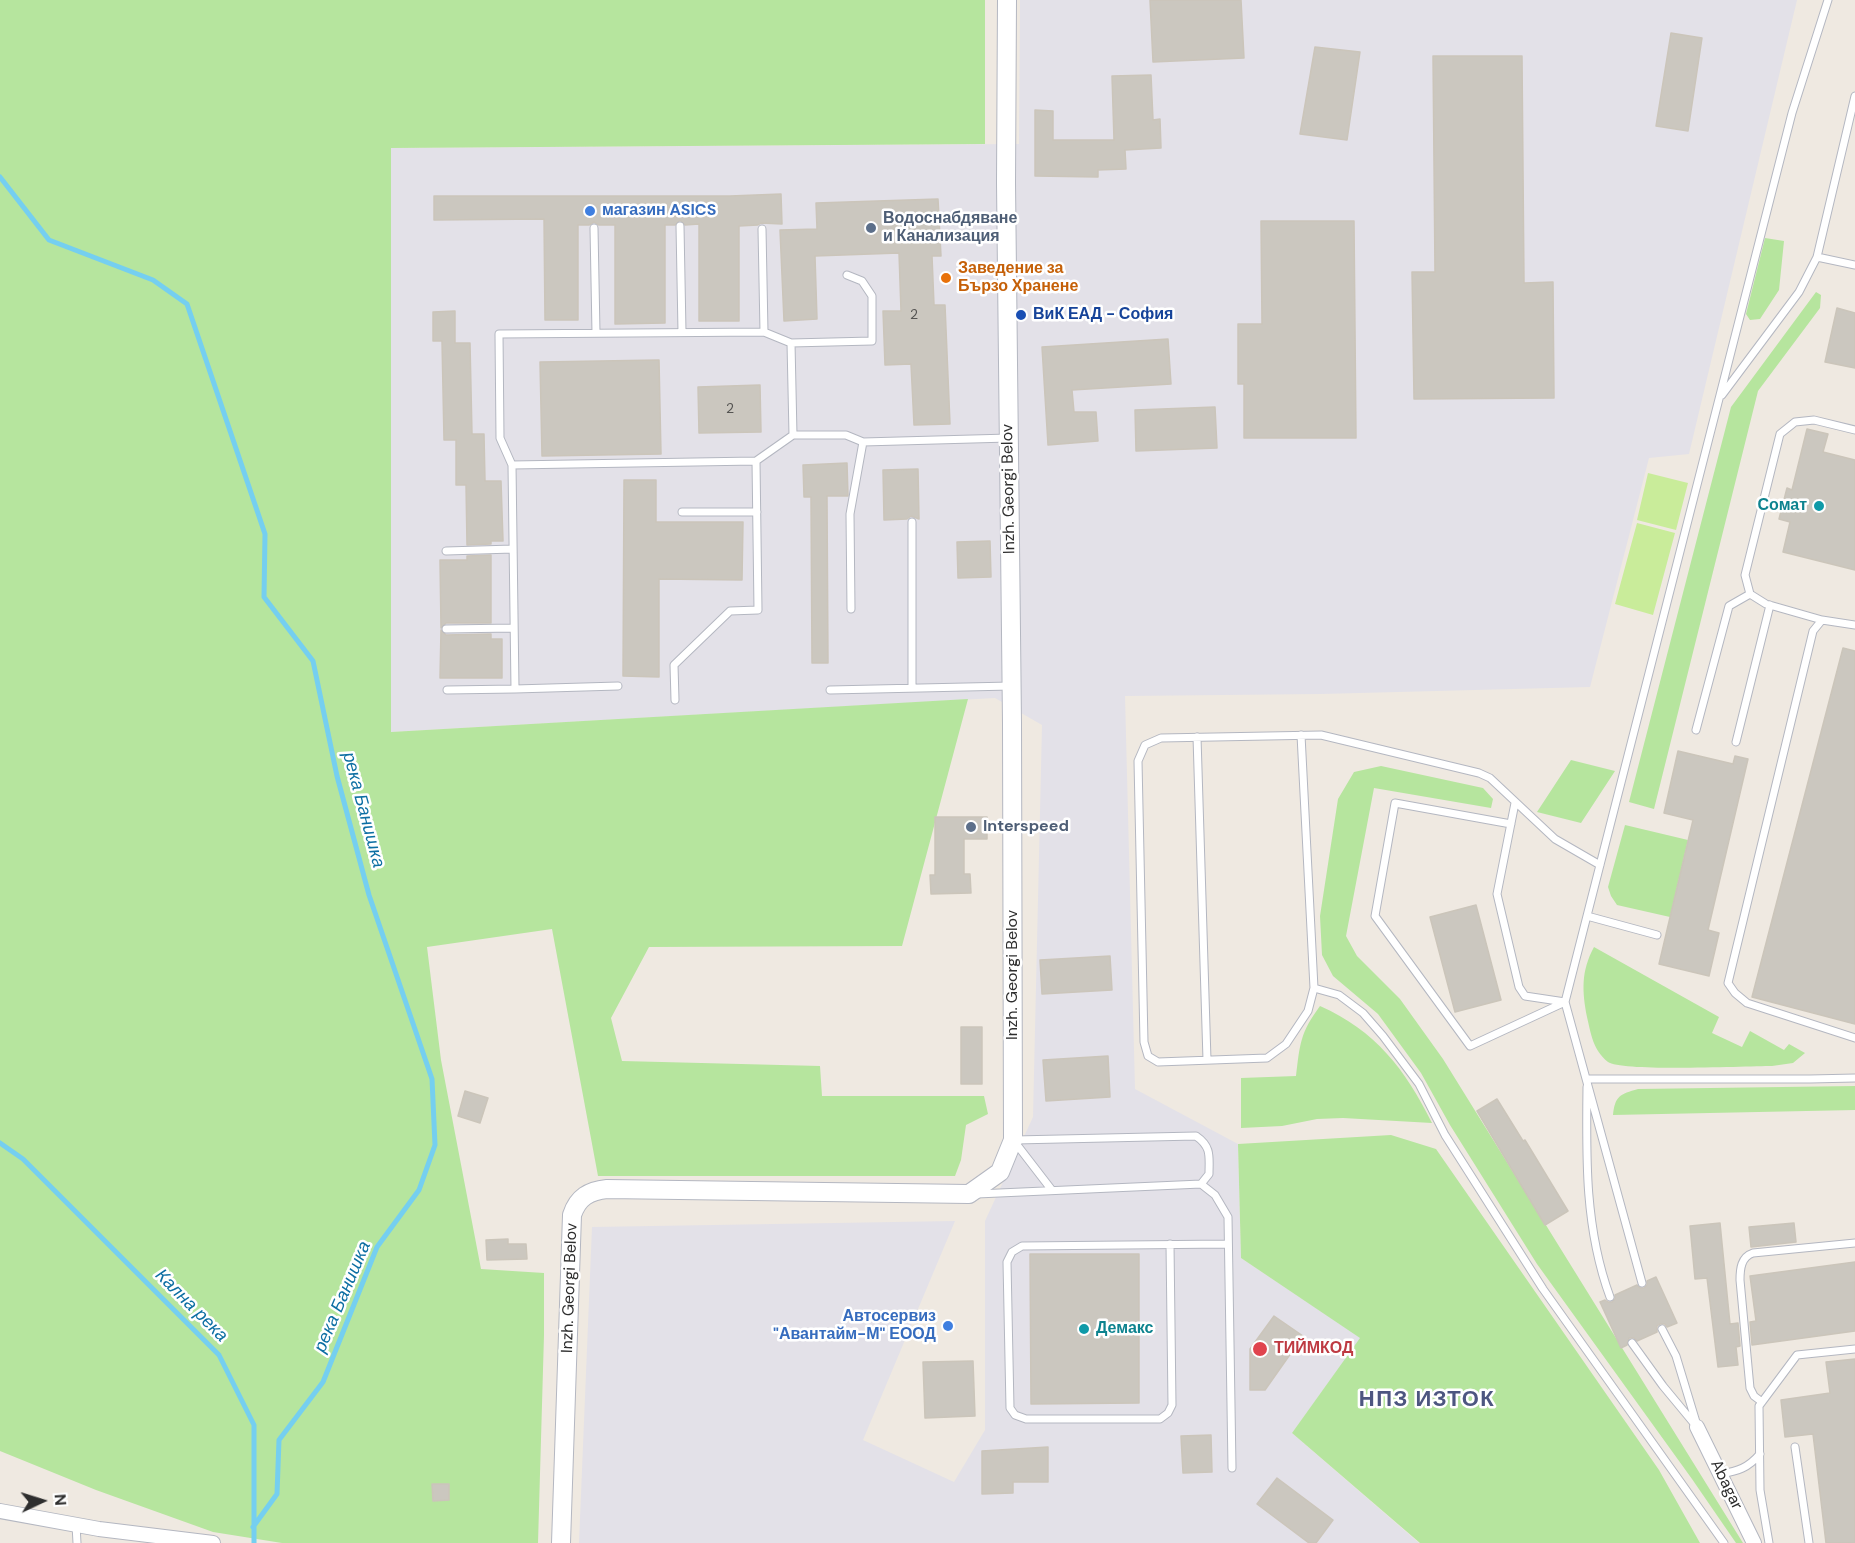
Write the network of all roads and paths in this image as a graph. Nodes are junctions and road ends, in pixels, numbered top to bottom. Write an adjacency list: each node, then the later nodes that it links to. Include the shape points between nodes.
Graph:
1 (1007, 0): 17 (street, Inzh. Georgi Belov)
2 (1828, 0): 14 (lane, via 1792,113)
3 (1855, 96): 7 (lane)
4 (680, 226): 10 (lane)
5 (594, 228): 12 (lane)
6 (762, 229): 11 (lane)
7 (1817, 257): 8 (lane); 14 (lane, via 1799,292)
8 (1855, 265)
9 (848, 275): 13 (lane, via 862,281 872,296 872,341)
10 (682, 332): 11 (lane); 12 (lane)
11 (764, 332): 13 (lane)
12 (596, 333): 20 (lane, via 499,334 500,438)
13 (791, 343): 16 (lane)
14 (1718, 399): 46 (lane)
15 (1855, 430): 26 (lane, via 1814,420 1795,422 1780,434 1745,575)
16 (793, 435): 18 (lane, via 846,435); 19 (lane)
17 (1009, 438): 18 (lane); 34 (street, Inzh. Georgi Belov)
18 (863, 442): 28 (lane, via 850,514)
19 (756, 461): 20 (lane); 22 (lane)
20 (512, 465): 24 (lane)
21 (682, 512): 22 (lane)
22 (757, 512): 39 (lane, via 758,610 730,611 674,665)
23 (912, 522): 35 (lane)
24 (513, 549): 25 (lane); 31 (lane)
25 (446, 551)
26 (1750, 594): 27 (lane); 40 (lane, via 1729,606)
27 (1770, 605): 29 (lane); 43 (lane)
28 (851, 609)
29 (1822, 620): 30 (lane); 51 (lane, via 1813,631 1728,983 1747,1002)
30 (1855, 625)
31 (514, 628): 32 (lane); 36 (lane)
32 (446, 629)
33 (618, 686): 36 (lane)
34 (1011, 686): 35 (lane); 55 (street, Inzh. Georgi Belov)
35 (912, 688): 38 (lane)
36 (514, 689): 37 (lane)
37 (447, 690)
38 (830, 690)
39 (675, 700)
40 (1696, 730)
41 (1301, 735): 42 (lane); 44 (lane, via 1321,735 1479,773 1490,778); 49 (lane)
42 (1197, 737): 52 (lane); 52 (lane, via 1161,738 1145,745 1138,761 1144,1042 1148,1056 1158,1062)
43 (1736, 742)
44 (1515, 803): 45 (lane); 46 (lane, via 1555,839)
45 (1511, 824): 50 (lane, via 1497,894 1519,987 1525,996); 50 (lane, via 1395,803 1375,916 1470,1046)
46 (1600, 865): 47 (lane)
47 (1587, 916): 48 (lane); 50 (lane)
48 (1657, 935)
49 (1314, 988): 52 (lane, via 1308,1011 1286,1044 1267,1058); 78 (lane, via 1340,995 1363,1013 1419,1084 1444,1135 1543,1290)
50 (1565, 1002): 53 (lane)
51 (1855, 1038)
52 (1207, 1060)
53 (1587, 1078): 54 (lane); 62 (lane); 63 (lane, via 1586,1167 1592,1228)
54 (1855, 1078)
55 (1013, 1140): 56 (lane, via 1196,1136 1205,1142 1209,1153 1209,1174); 57 (lane); 58 (street, Inzh. Georgi Belov, via 1000,1172)
56 (1201, 1184): 57 (lane); 61 (lane, via 1215,1195 1228,1217)
57 (1051, 1189): 58 (lane)
58 (969, 1194): 77 (street, Inzh. Georgi Belov, via 606,1189 581,1198 572,1215)
59 (1855, 1243): 67 (lane, via 1753,1253 1743,1260 1740,1280 1750,1388)
60 (1170, 1244): 60 (lane, via 1022,1246 1012,1251 1007,1262 1009,1374 1010,1408 1016,1415 1026,1419 1160,1419 1168,1413 1172,1405); 61 (lane)
61 (1228, 1244): 71 (lane)
62 (1642, 1283)
63 (1610, 1297)
64 (1662, 1329): 68 (lane, via 1676,1356)
65 (1632, 1343): 68 (lane)
66 (1855, 1349): 67 (lane, via 1797,1355)
67 (1762, 1402): 70 (lane)
68 (1697, 1427): 72 (street, Abagar)
69 (1795, 1447): 81 (lane)
70 (1760, 1454): 72 (lane, via 1751,1465); 80 (lane, via 1760,1490)
71 (1232, 1468)
72 (1720, 1474): 79 (street, Abagar)
73 (0, 1511): 74 (street)
74 (76, 1525): 75 (lane); 76 (street)
75 (76, 1543)
76 (213, 1543)
77 (561, 1543)
78 (1724, 1543)
79 (1754, 1543)
80 (1769, 1543)
81 (1809, 1543)

